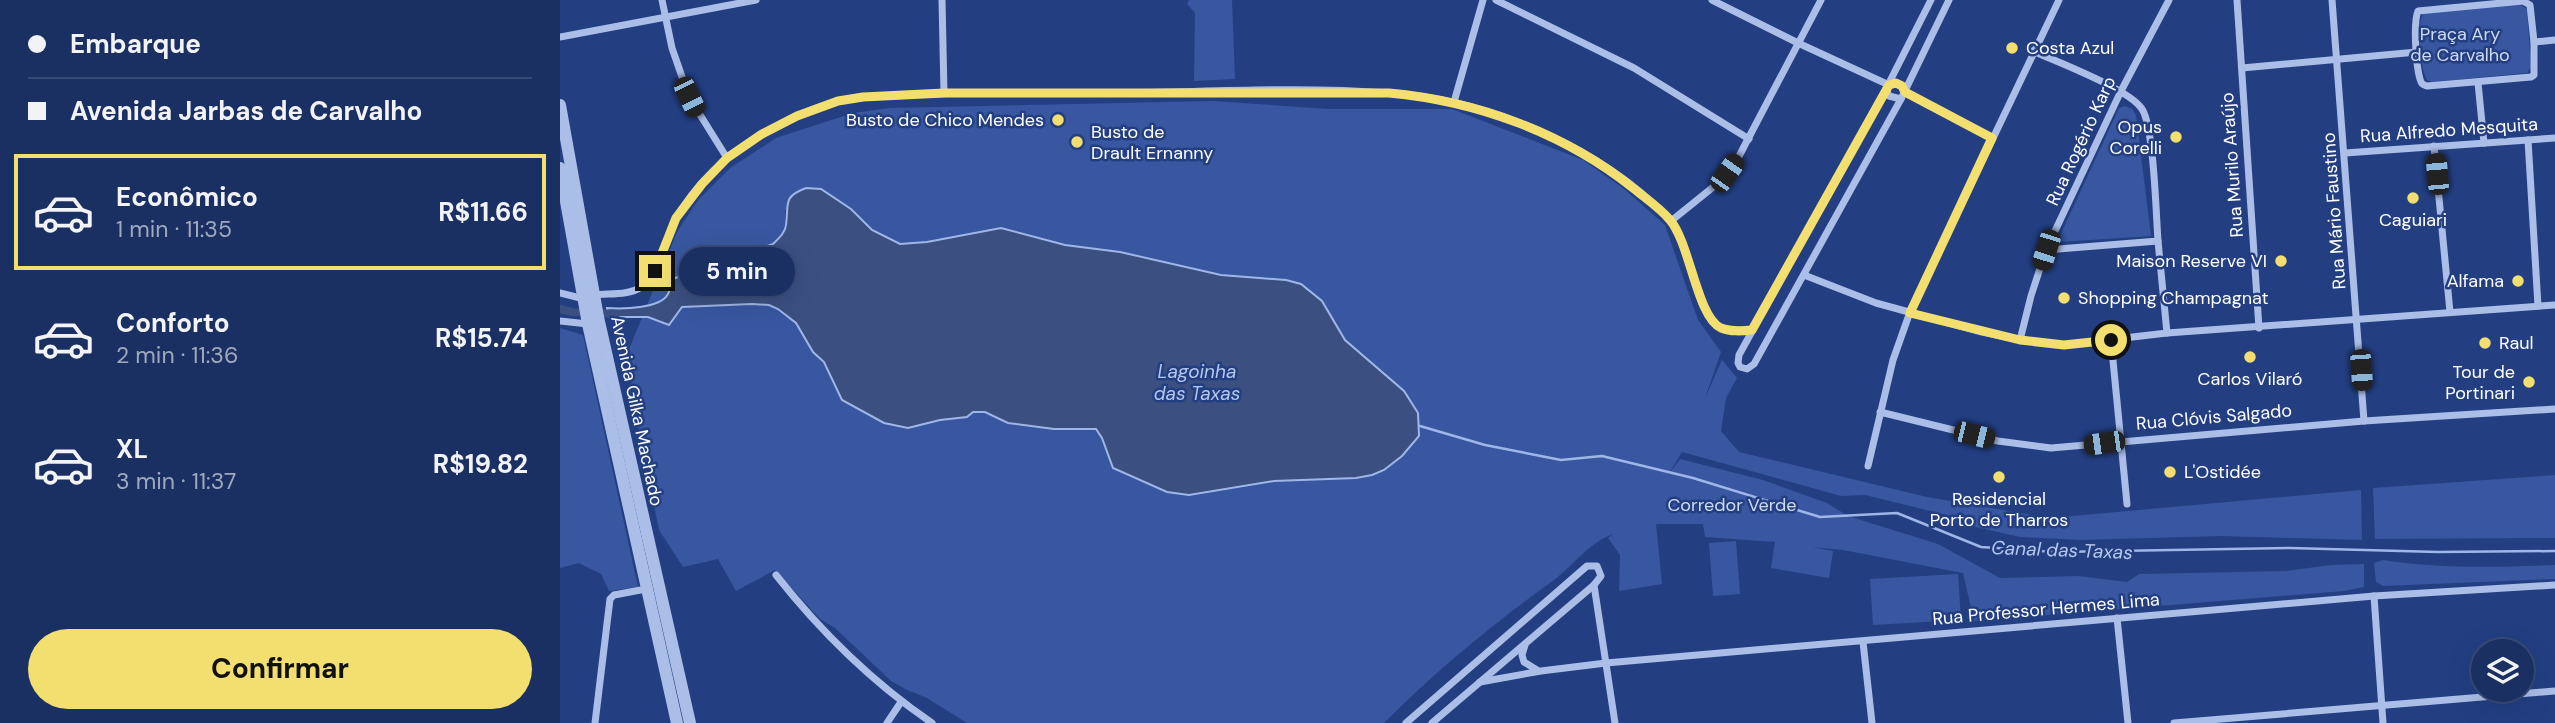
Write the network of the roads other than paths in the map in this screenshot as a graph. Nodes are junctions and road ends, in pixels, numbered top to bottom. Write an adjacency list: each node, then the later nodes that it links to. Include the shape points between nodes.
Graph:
1 (662, 0): 15 (street)
2 (756, 0): 15 (street)
3 (942, 0): 27 (street)
4 (1483, 0): 29 (street)
5 (1496, 0): 33 (street, via 1634,68)
6 (1821, 0): 19 (street)
7 (1931, 0): 25 (street)
8 (1949, 0): 28 (street)
9 (2059, 0): 20 (street)
10 (2169, 0): 26 (street, Rua Rogério Karp)
11 (2236, 0): 23 (street, Rua Murilo Araújo)
12 (2332, 0): 22 (street, Rua Mário Faustino)
13 (1717, 1): 19 (street)
14 (2473, 2): 18 (street, via 2527,2); 21 (street, via 2418,11)
15 (666, 16): 16 (street); 38 (street, via 689,97)
16 (560, 37)
17 (2555, 40): 18 (street)
18 (2534, 42): 24 (street, via 2536,70 2530,78)
19 (1798, 43): 25 (street); 33 (street)
20 (2033, 51): 26 (street); 31 (street)
21 (2417, 52): 22 (street); 24 (street, via 2423,85)
22 (2338, 61): 23 (street); 37 (street, Rua Mário Faustino)
23 (2242, 68): 53 (street, Rua Murilo Araújo)
24 (2478, 83): 35 (street)
25 (1887, 87): 28 (street, via 1889,96); 28 (street, via 1900,84); 54 (street)
26 (2121, 92): 42 (street, via 2142,108 2145,117); 43 (street, Rua Rogério Karp)
27 (944, 93): 29 (street, via 1351,91); 38 (street, via 838,101 797,116)
28 (1903, 95): 31 (street); 44 (street)
29 (1454, 102): 40 (street, via 1578,150 1604,165)
30 (560, 105): 41 (street, Avenida Gilka Machado)
31 (1992, 138): 50 (street)
32 (2555, 138): 34 (street, Rua Alfredo Mesquita)
33 (1749, 139): 40 (street, via 1727,173)
34 (2528, 139): 35 (street, Rua Alfredo Mesquita); 47 (street)
35 (2484, 143): 36 (street, Rua Alfredo Mesquita)
36 (2434, 146): 37 (street, Rua Alfredo Mesquita); 49 (street)
37 (2345, 153): 51 (street, Rua Mário Faustino)
38 (727, 158): 48 (street, via 676,218 650,279 637,290)
39 (560, 168): 41 (street, Avenida Gilka Machado)
40 (1671, 221): 54 (street, via 1709,319 1720,328)
41 (573, 231): 48 (street, Avenida Gilka Machado)
42 (2158, 241): 43 (street); 55 (street)
43 (2046, 250): 56 (street, Rua Rogério Karp)
44 (1804, 275): 50 (street); 54 (street, via 1748,369 1740,367 1738,359)
45 (560, 293): 48 (street)
46 (2555, 304): 47 (street)
47 (2538, 306): 49 (street)
48 (590, 309): 52 (street); 64 (street, Avenida Gilka Machado)
49 (2450, 312): 51 (street)
50 (1910, 313): 56 (street); 59 (street)
51 (2358, 320): 53 (street); 60 (street, Rua Mário Faustino)
52 (560, 321)
53 (2259, 328): 55 (street)
54 (1752, 330)
55 (2167, 332): 57 (street)
56 (2020, 340): 57 (street, via 2064,345)
57 (2111, 340): 61 (street)
58 (2555, 409): 60 (street, Rua Clóvis Salgado)
59 (1880, 411): 61 (street, Rua Clóvis Salgado, via 2018,444 2070,447); 62 (street)
60 (2364, 421): 61 (street, Rua Clóvis Salgado)
61 (2121, 441): 63 (street)
62 (1868, 466)
63 (2127, 504)
64 (645, 559): 68 (street, Avenida Gilka Machado); 75 (street, Avenida Gilka Machado)
65 (776, 575): 78 (street, via 844,651)
66 (1594, 585): 72 (street); 73 (street); 80 (street, via 1601,572 1590,565)
67 (2555, 586): 69 (street, Rua Professor Hermes Lima)
68 (646, 589): 75 (street, Avenida Gilka Machado); 81 (street, via 610,599)
69 (2374, 596): 70 (street, Rua Professor Hermes Lima); 79 (street)
70 (2117, 618): 71 (street, Rua Professor Hermes Lima); 89 (street)
71 (1863, 642): 73 (street, Rua Professor Hermes Lima); 88 (street)
72 (1525, 644): 74 (street, via 1524,662); 76 (street)
73 (1606, 663): 74 (street, Rua Professor Hermes Lima); 87 (street)
74 (1541, 671): 76 (street, Rua Professor Hermes Lima)
75 (672, 675): 82 (street, Avenida Gilka Machado); 83 (street, Avenida Gilka Machado)
76 (1480, 682): 86 (street)
77 (2555, 691): 79 (street)
78 (901, 702): 84 (street); 85 (street)
79 (2382, 705): 90 (street); 91 (street)
80 (1409, 722)
81 (595, 723)
82 (677, 723)
83 (690, 723)
84 (887, 723)
85 (932, 723)
86 (1432, 723)
87 (1615, 723)
88 (1872, 723)
89 (2128, 723)
90 (2174, 723)
91 (2383, 723)

